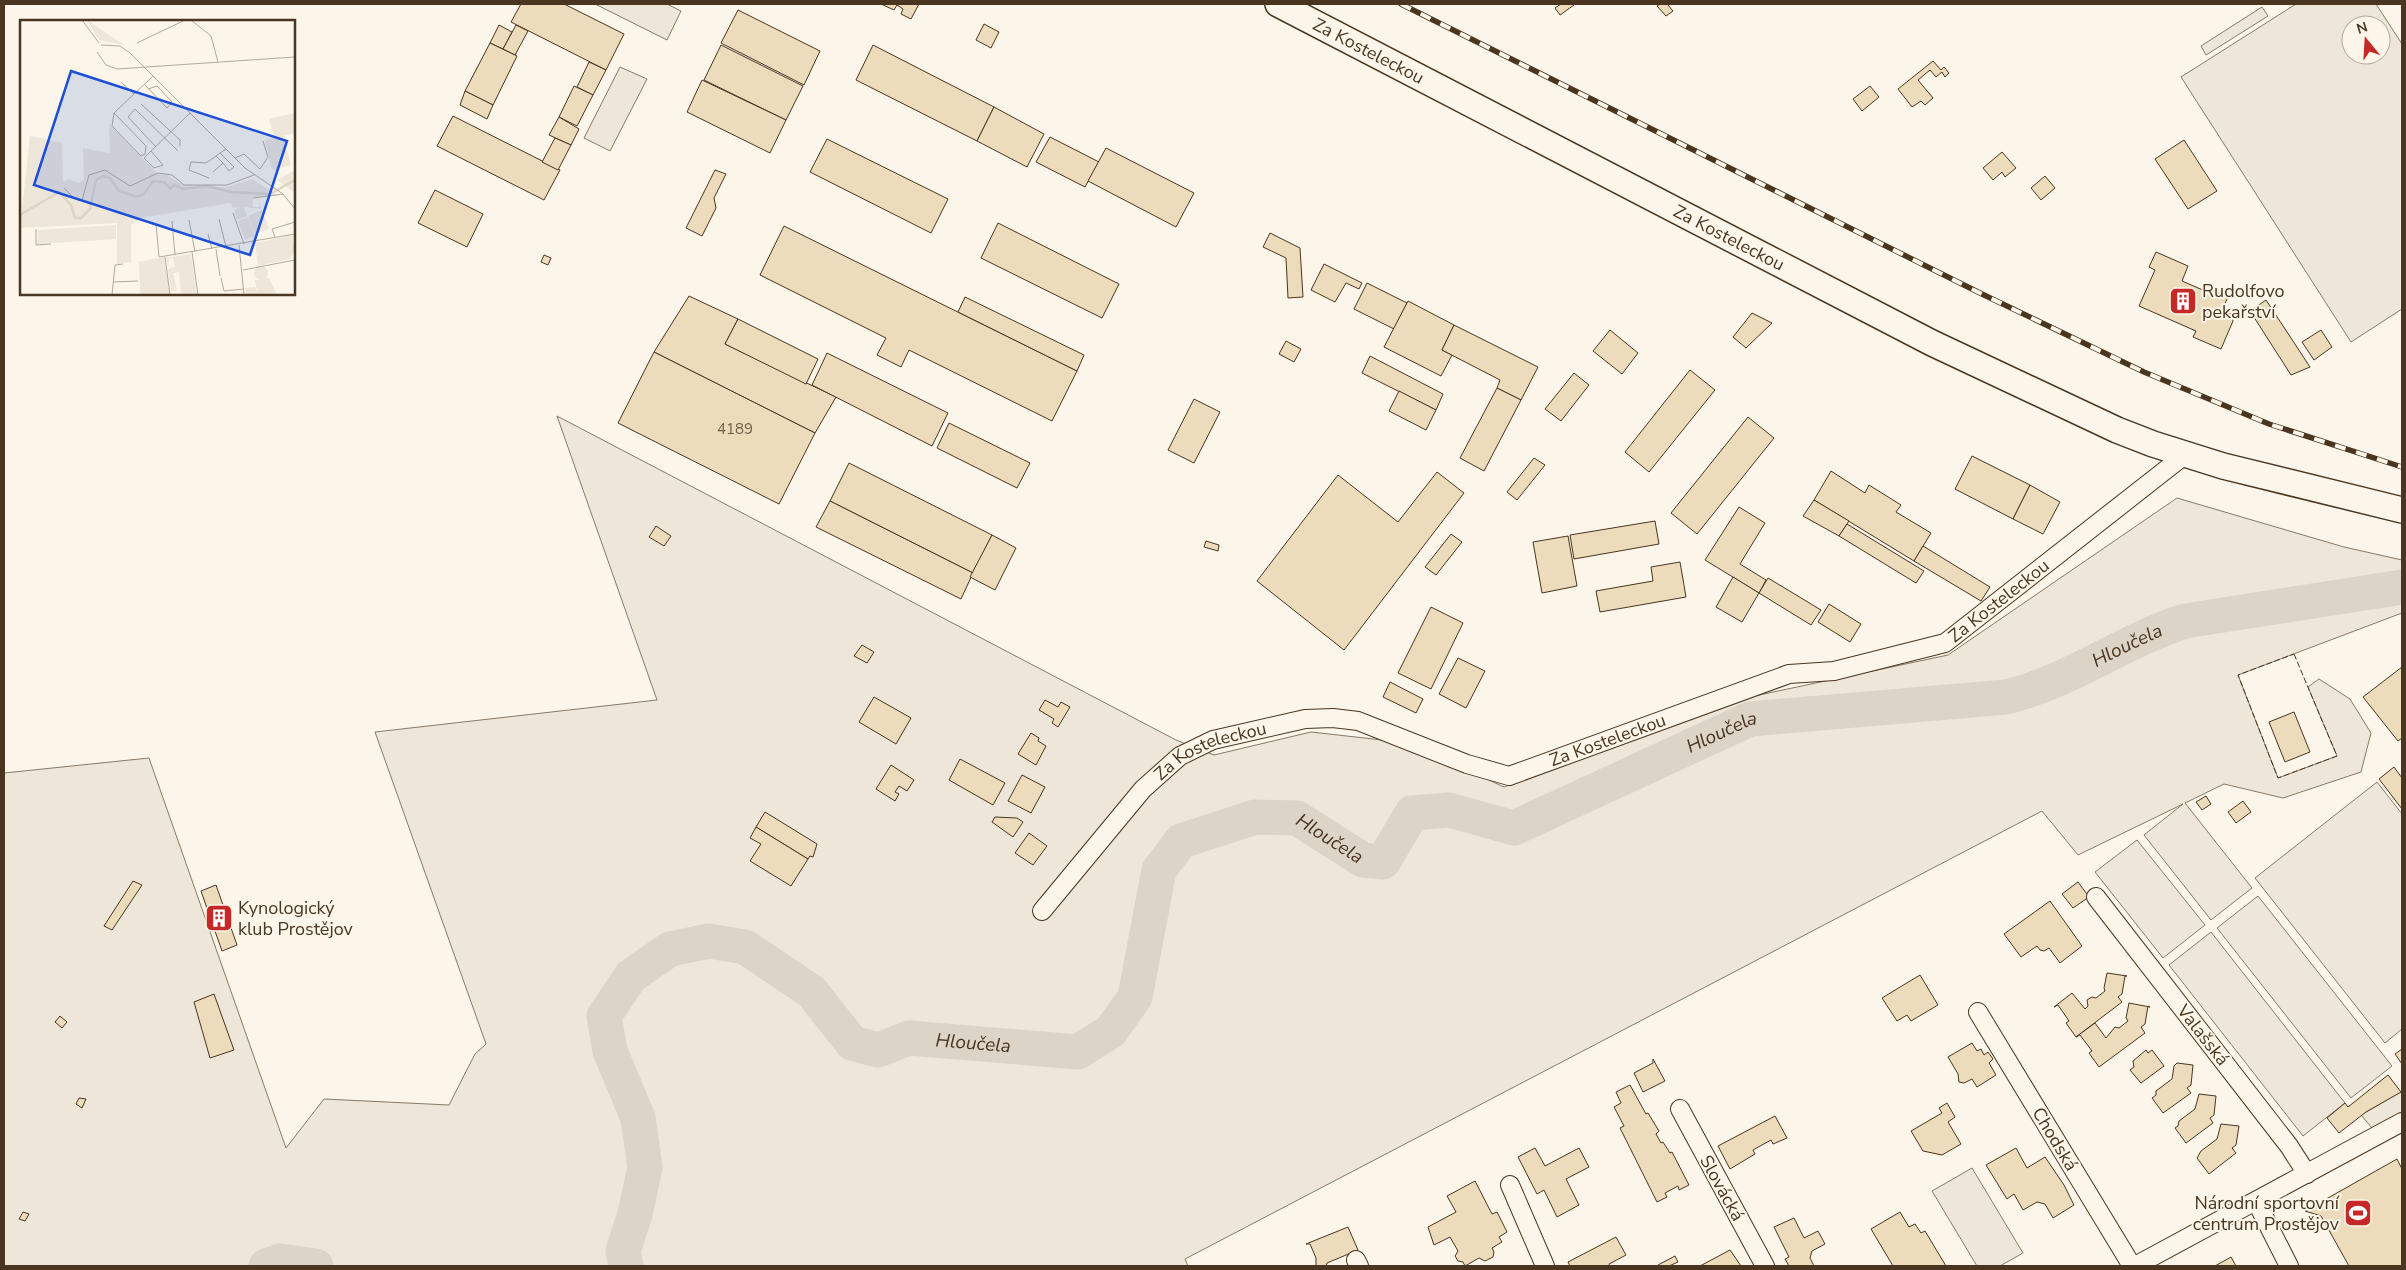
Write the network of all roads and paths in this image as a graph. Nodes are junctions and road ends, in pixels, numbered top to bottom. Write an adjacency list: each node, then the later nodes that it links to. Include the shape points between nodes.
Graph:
1 (1278, 4): 2 (street, Za Kosteleckou, via 1932,343 2118,430)
2 (2186, 454): 3 (street, Za Kosteleckou); 5 (street, Za Kosteleckou, via 1945,643 1834,671 1789,674 1509,776 1467,764 1358,721 1306,719 1213,740 1180,756 1143,789)
3 (2402, 510)
4 (2096, 897): 9 (street, Valašská, via 2289,1146)
5 (1042, 911)
6 (1978, 1012): 14 (street, Chodská)
7 (1680, 1110): 13 (street, Slovácká)
8 (2402, 1122): 9 (street)
9 (2307, 1174): 11 (street)
10 (1510, 1185): 12 (street)
11 (2256, 1201): 14 (street); 15 (street)
12 (1545, 1266)
13 (1765, 1266)
14 (2134, 1266)
15 (2289, 1266)

